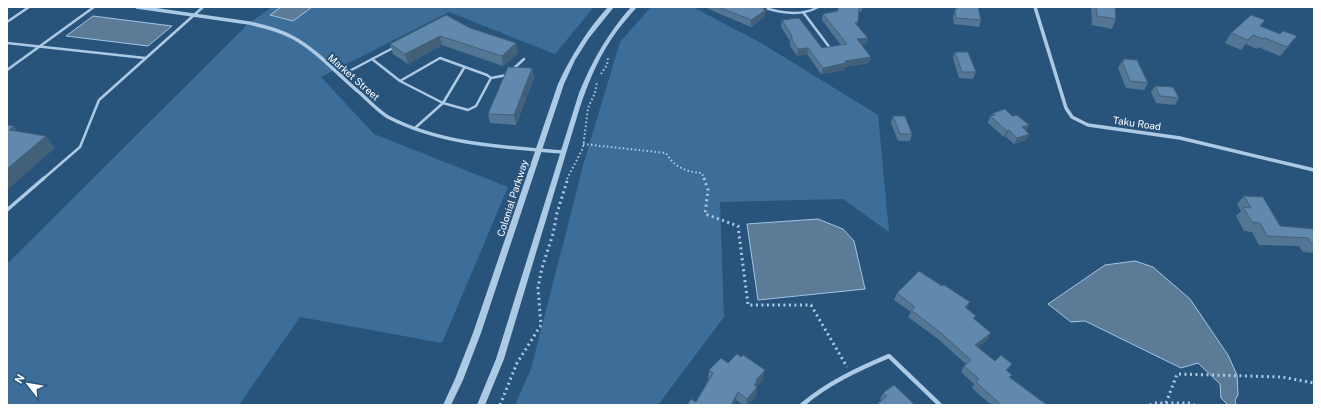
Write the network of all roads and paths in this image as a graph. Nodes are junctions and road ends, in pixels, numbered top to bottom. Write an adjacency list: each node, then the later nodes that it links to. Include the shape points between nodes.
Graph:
1 (29, 7): 12 (lane)
2 (94, 7): 14 (lane)
3 (137, 7): 11 (street, Market Street)
4 (202, 7): 11 (lane)
5 (611, 7): 31 (street, Colonial Parkway, via 579,48 567,71)
6 (634, 7): 32 (street, via 613,31 588,74)
7 (762, 7): 10 (lane, via 777,11)
8 (818, 7): 10 (lane)
9 (1034, 7): 33 (street, Taku Road, via 1066,108 1072,117 1088,125 1180,138)
10 (803, 12): 16 (lane)
11 (193, 15): 18 (lane); 23 (street, Market Street, via 249,23 292,37)
12 (7, 22)
13 (7, 43): 14 (lane)
14 (40, 46): 18 (lane); 22 (lane)
15 (395, 47): 19 (lane)
16 (830, 48)
17 (608, 56): 24 (path, via 607,65)
18 (145, 58): 34 (lane, via 99,100 80,147)
19 (372, 59): 23 (lane); 27 (lane)
20 (524, 59): 25 (lane, via 507,74)
21 (464, 68): 25 (lane); 27 (lane, via 440,58); 28 (lane)
22 (7, 70)
23 (339, 76): 29 (street, Market Street, via 387,116)
24 (600, 76)
25 (491, 78): 28 (lane, via 476,106 468,110)
26 (598, 80): 30 (path, via 588,108)
27 (400, 81): 28 (lane)
28 (443, 103): 29 (lane)
29 (415, 128): 31 (street, Market Street, via 454,140)
30 (583, 144): 35 (path, via 666,153 670,160 686,172 702,173 708,190 705,214 738,226 748,305 811,305); 40 (path, via 569,174 542,268 538,288 541,325 517,363)
31 (538, 150): 32 (street, Market Street); 38 (street, Colonial Parkway, via 477,333)
32 (563, 152): 39 (street, via 500,360)
33 (1314, 170)
34 (7, 210)
35 (851, 373): 41 (street, via 813,395); 42 (street, via 889,356)
36 (1314, 383): 37 (path, via 1282,377 1177,374)
37 (1166, 403): 43 (path); 44 (path)
38 (447, 405)
39 (482, 405)
40 (500, 405)
41 (802, 405)
42 (940, 405)
43 (1150, 405)
44 (1194, 405)

